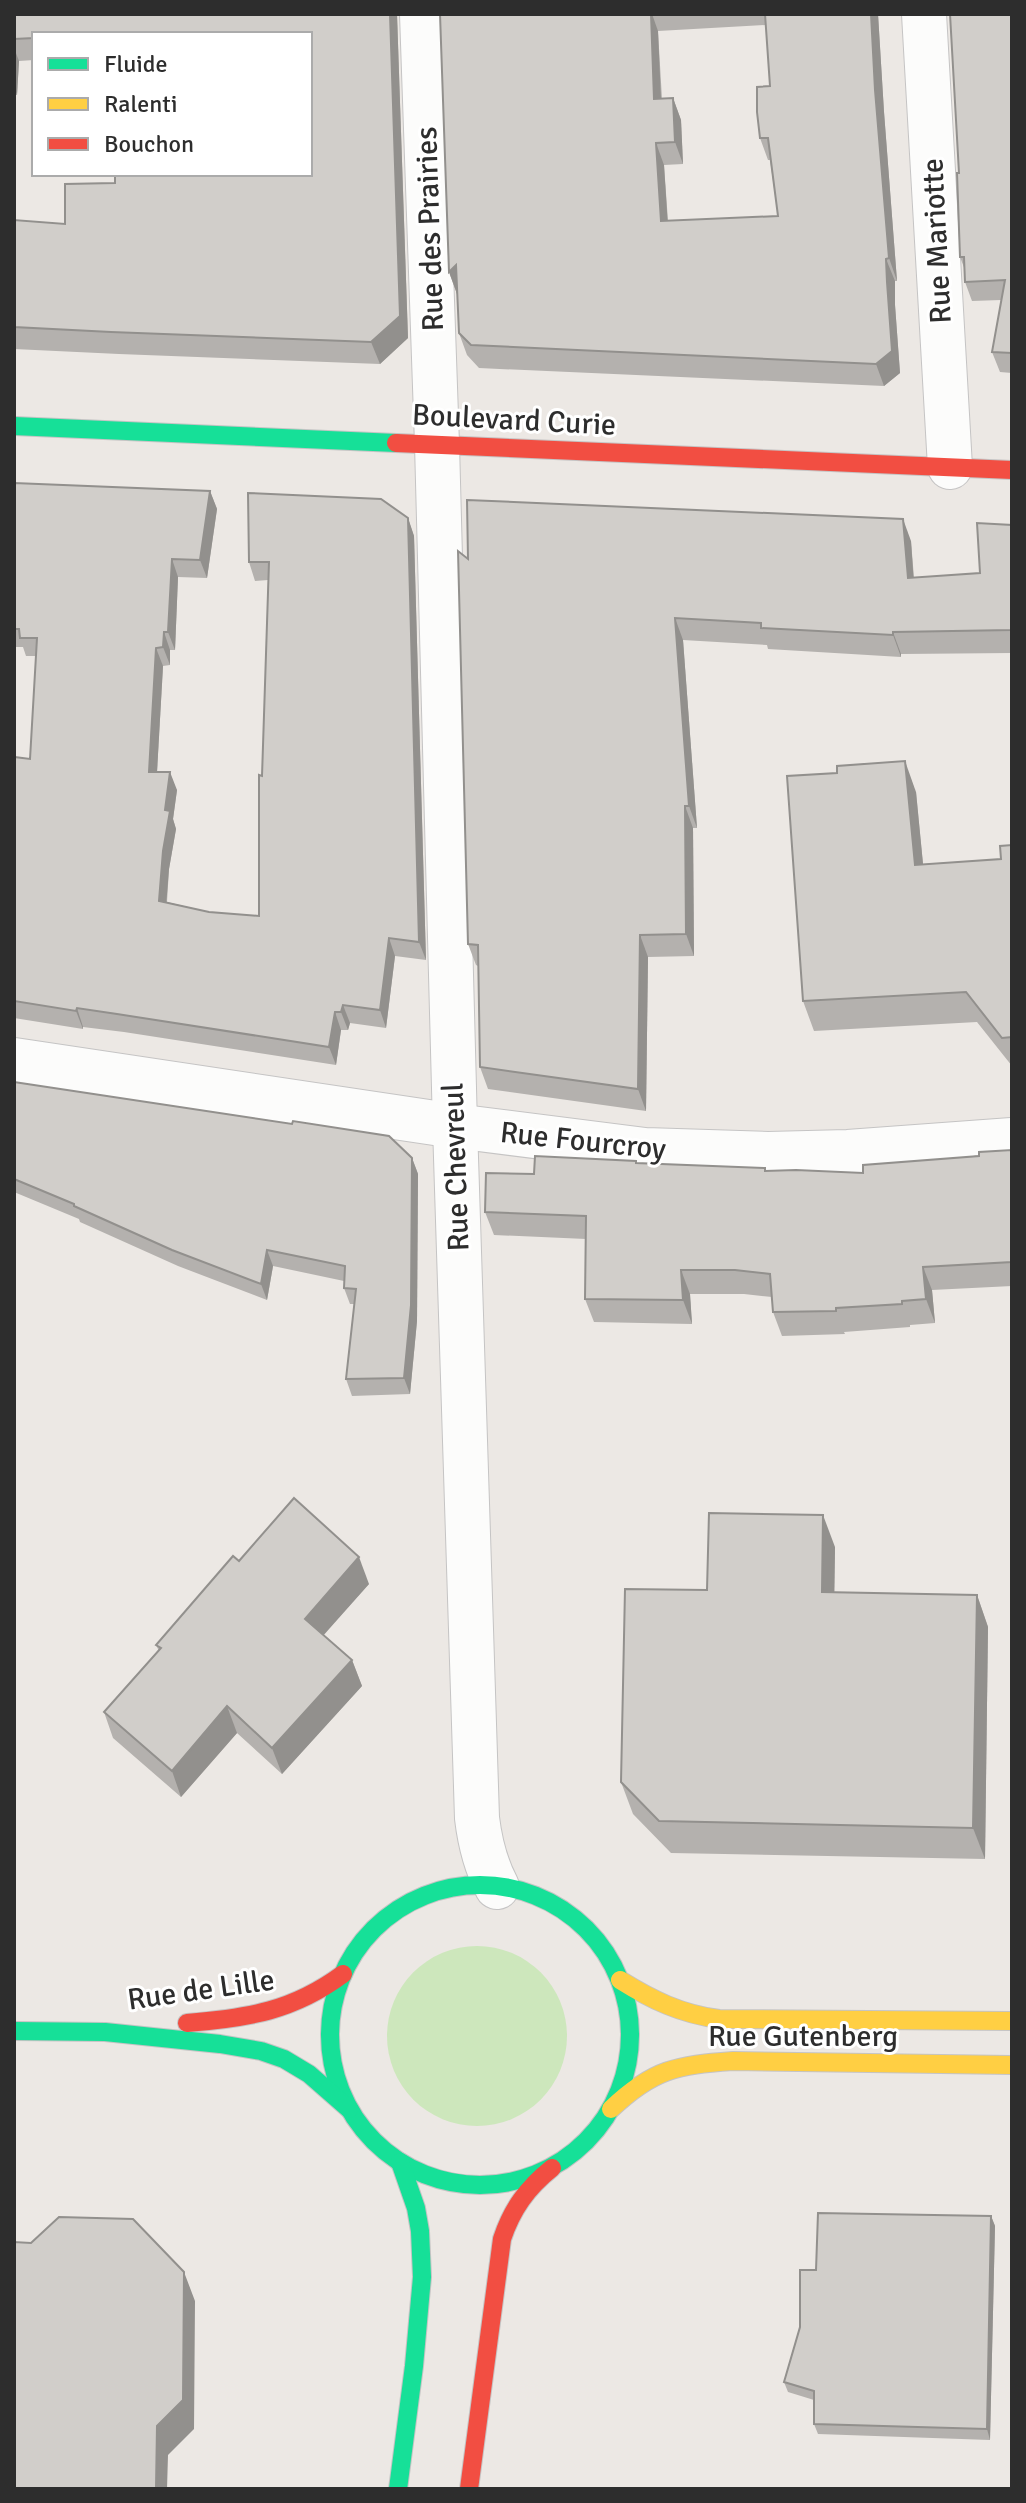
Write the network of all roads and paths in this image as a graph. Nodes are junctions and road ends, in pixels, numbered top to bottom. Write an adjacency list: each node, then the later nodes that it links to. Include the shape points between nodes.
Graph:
1 (422, 14): 4 (street, Rue des Prairies)
2 (924, 14): 5 (street, Rue Mariotte)
3 (14, 426): 4 (main road, Boulevard Curie)
4 (437, 444): 5 (main road, Boulevard Curie); 8 (street, Rue Chevreul)
5 (950, 467): 6 (main road, Boulevard Curie)
6 (1012, 470)
7 (14, 1060): 8 (street, Rue Fourcroy)
8 (455, 1126): 9 (street, Rue Fourcroy, via 707,1153 848,1152); 10 (street, Rue Chevreul, via 477,1818 486,1866)
9 (1012, 1140)
10 (497, 1887): 11 (main road, via 455,1888 415,1900 366,1939); 12 (main road, via 537,1896 572,1917 600,1945)
11 (343, 1974): 15 (main road, Rue de Lille, via 308,1999 262,2015); 17 (main road, via 331,2043 340,2089)
12 (620, 1980): 13 (main road, Rue Gutenberg, via 656,2004 719,2019); 18 (main road, via 630,2047)
13 (1012, 2021)
14 (14, 2031): 15 (main road, Rue de Lille)
15 (105, 2032): 17 (main road, Rue de Lille, via 261,2051 309,2074)
16 (1012, 2065): 18 (main road, Rue Gutenberg, via 692,2064 646,2078)
17 (351, 2110): 19 (main road, via 364,2130)
18 (610, 2111): 20 (main road, via 596,2131)
19 (400, 2162): 20 (main road, via 468,2185 516,2180); 21 (main road, via 418,2209 423,2269)
20 (560, 2162): 22 (main road, via 520,2196 502,2239)
21 (398, 2489)
22 (469, 2489)

